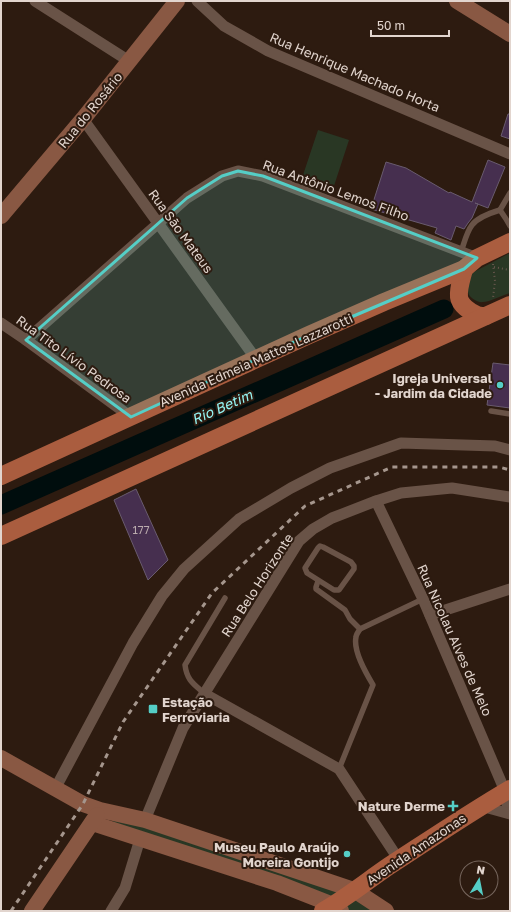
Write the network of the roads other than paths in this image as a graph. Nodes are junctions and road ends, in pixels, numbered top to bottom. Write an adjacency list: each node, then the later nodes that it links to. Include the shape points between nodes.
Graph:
1 (35, 1): 6 (street)
2 (177, 1): 6 (street, Rua do Rosário)
3 (198, 1): 8 (street, Rua Henrique Machado Horta, via 224,26 268,51)
4 (457, 1): 5 (street)
5 (510, 34)
6 (129, 61): 7 (street, Rua do Rosário)
7 (83, 120): 11 (street, Rua do Rosário); 12 (street, Rua São Mateus)
8 (510, 154)
9 (510, 193): 10 (lane)
10 (500, 210): 13 (lane); 15 (lane, via 485,215 473,224 468,232)
11 (1, 216)
12 (159, 224): 15 (street, Rua Antônio Lemos Filho, via 187,198 222,176 238,171 263,176); 19 (street, Rua Antônio Lemos Filho); 20 (street, Rua São Mateus)
13 (510, 226)
14 (510, 242): 15 (main road, Avenida Edmeia Mattos Lazzarotti)
15 (477, 260): 17 (main road, via 461,281 459,299 477,315); 20 (main road, Avenida Edmeia Mattos Lazzarotti)
16 (510, 306): 17 (main road)
17 (488, 315): 28 (main road)
18 (1, 323): 19 (street, Rua Tito Lívio Pedrosa)
19 (26, 340): 23 (street, Rua Tito Lívio Pedrosa)
20 (256, 359): 23 (main road, Avenida Edmeia Mattos Lazzarotti)
21 (491, 411): 22 (lane)
22 (510, 414)
23 (131, 417): 25 (main road, Avenida Edmeia Mattos Lazzarotti)
24 (510, 450): 38 (street, via 495,446 401,443 330,468 239,519 184,569 162,596 133,643)
25 (1, 476)
26 (510, 497): 27 (street, Rua Belo Horizonte, via 452,488 401,493)
27 (376, 501): 32 (street, Rua Nicolau Alves de Melo); 35 (street, Rua Belo Horizonte, via 332,518 313,528 299,541)
28 (1, 536)
29 (318, 581): 29 (lane, via 339,590 354,566 320,546 305,568 307,573); 34 (lane, via 316,589 345,610)
30 (510, 589): 33 (street)
31 (225, 598): 35 (lane, via 185,665 186,674)
32 (423, 599): 33 (street, Rua Nicolau Alves de Melo); 34 (lane)
33 (430, 615): 39 (street, Rua Nicolau Alves de Melo)
34 (360, 629): 37 (lane, via 356,635 355,645 360,661 373,685)
35 (205, 694): 37 (street); 43 (street, Rua Belo Horizonte, via 184,728)
36 (1, 758): 38 (street)
37 (339, 768): 45 (street)
38 (55, 789): 42 (street, via 83,804)
39 (508, 790): 40 (main road, Avenida Amazonas); 41 (street, Rua Nicolau Alves de Melo, via 506,801)
40 (481, 806): 41 (street); 45 (main road, Avenida Amazonas)
41 (510, 813)
42 (96, 817): 43 (street); 44 (street); 48 (street)
43 (145, 820): 46 (street)
44 (140, 839): 47 (street, via 277,883); 49 (street, via 125,888)
45 (399, 860): 46 (main road, Avenida Amazonas)
46 (354, 890): 47 (main road, Avenida Amazonas); 50 (street)
47 (332, 909)
48 (32, 911)
49 (111, 911)
50 (386, 911)

